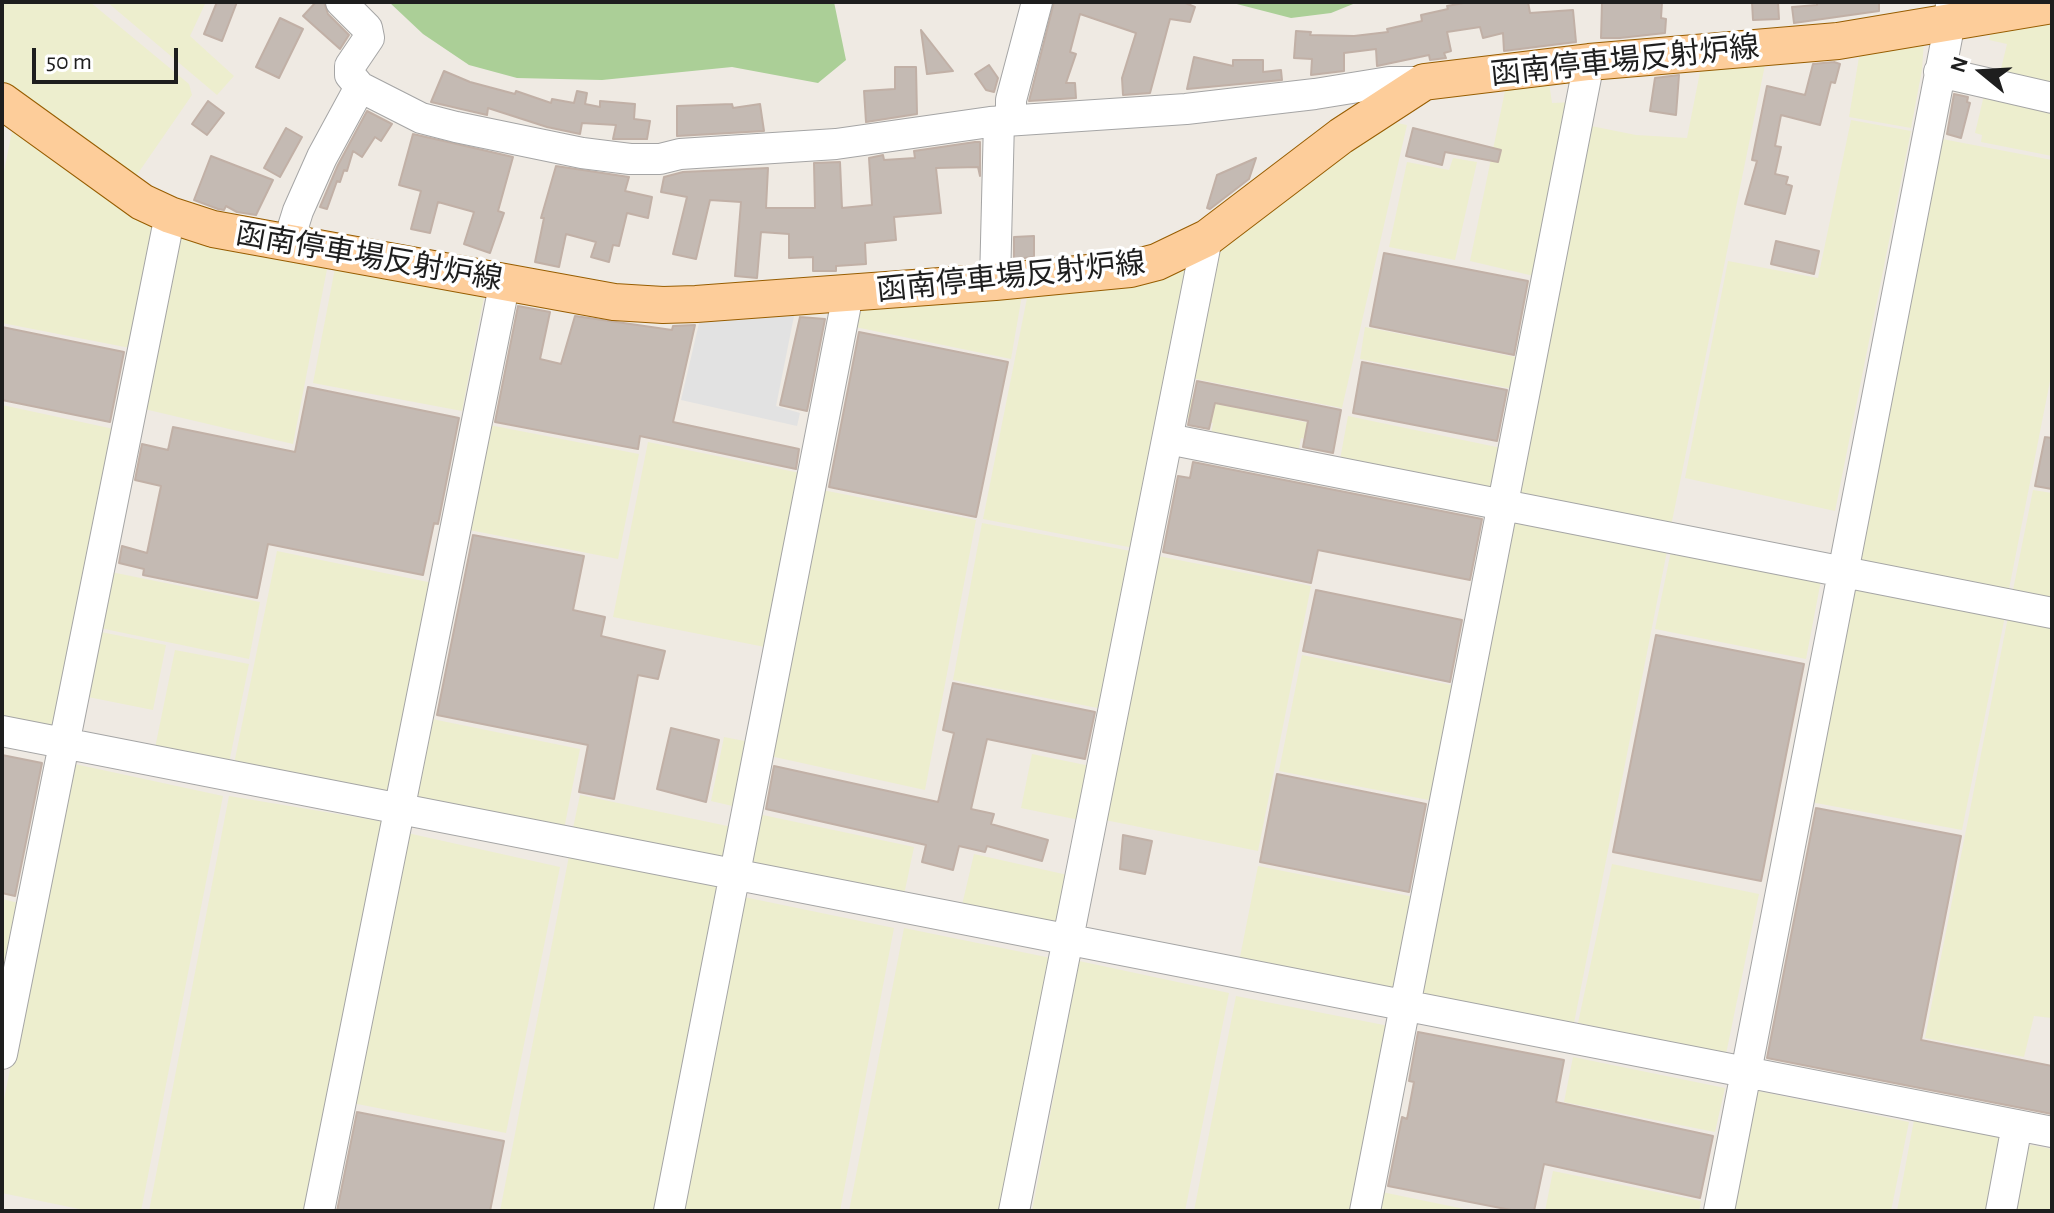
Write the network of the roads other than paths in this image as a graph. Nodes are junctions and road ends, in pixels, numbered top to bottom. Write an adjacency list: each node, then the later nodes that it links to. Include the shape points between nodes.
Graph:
1 (341, 2): 8 (street, via 367,28 369,38 350,66)
2 (1037, 2): 11 (street)
3 (2052, 5): 4 (main road, 函南停車場反射炉線)
4 (1941, 19): 5 (main road, 函南停車場反射炉線, via 1838,41); 6 (street)
5 (1589, 62): 7 (main road, 函南停車場反射炉線); 19 (street)
6 (1939, 72): 9 (street); 20 (street)
7 (1424, 82): 11 (street, via 1186,109); 13 (main road, 函南停車場反射炉線, via 1341,136)
8 (360, 87): 11 (street, via 421,118 630,159 836,144); 14 (street, via 333,133)
9 (2052, 98)
10 (2, 101): 12 (main road, 函南停車場反射炉線, via 142,202)
11 (1005, 121): 16 (street)
12 (170, 215): 14 (main road, 函南停車場反射炉線); 23 (street)
13 (1207, 238): 16 (main road, 函南停車場反射炉線, via 1130,269); 18 (street)
14 (288, 243): 15 (main road, 函南停車場反射炉線)
15 (505, 281): 17 (main road, 函南停車場反射炉線, via 614,302 663,305); 24 (street)
16 (995, 282): 17 (main road, 函南停車場反射炉線)
17 (848, 294): 25 (street)
18 (1168, 439): 19 (street); 26 (street)
19 (1502, 506): 20 (street); 27 (street)
20 (1843, 572): 21 (street); 29 (street)
21 (2052, 613)
22 (2, 731): 23 (street)
23 (63, 743): 24 (street); 28 (street)
24 (398, 809): 25 (street); 32 (street)
25 (736, 874): 26 (street); 33 (street)
26 (1068, 939): 27 (street); 34 (street)
27 (1406, 1006): 29 (street); 35 (street)
28 (2, 1054)
29 (1746, 1072): 30 (street); 36 (street)
30 (2017, 1125): 31 (street); 37 (street)
31 (2052, 1132)
32 (319, 1211)
33 (669, 1211)
34 (1014, 1211)
35 (1365, 1211)
36 (1719, 1211)
37 (2001, 1211)

